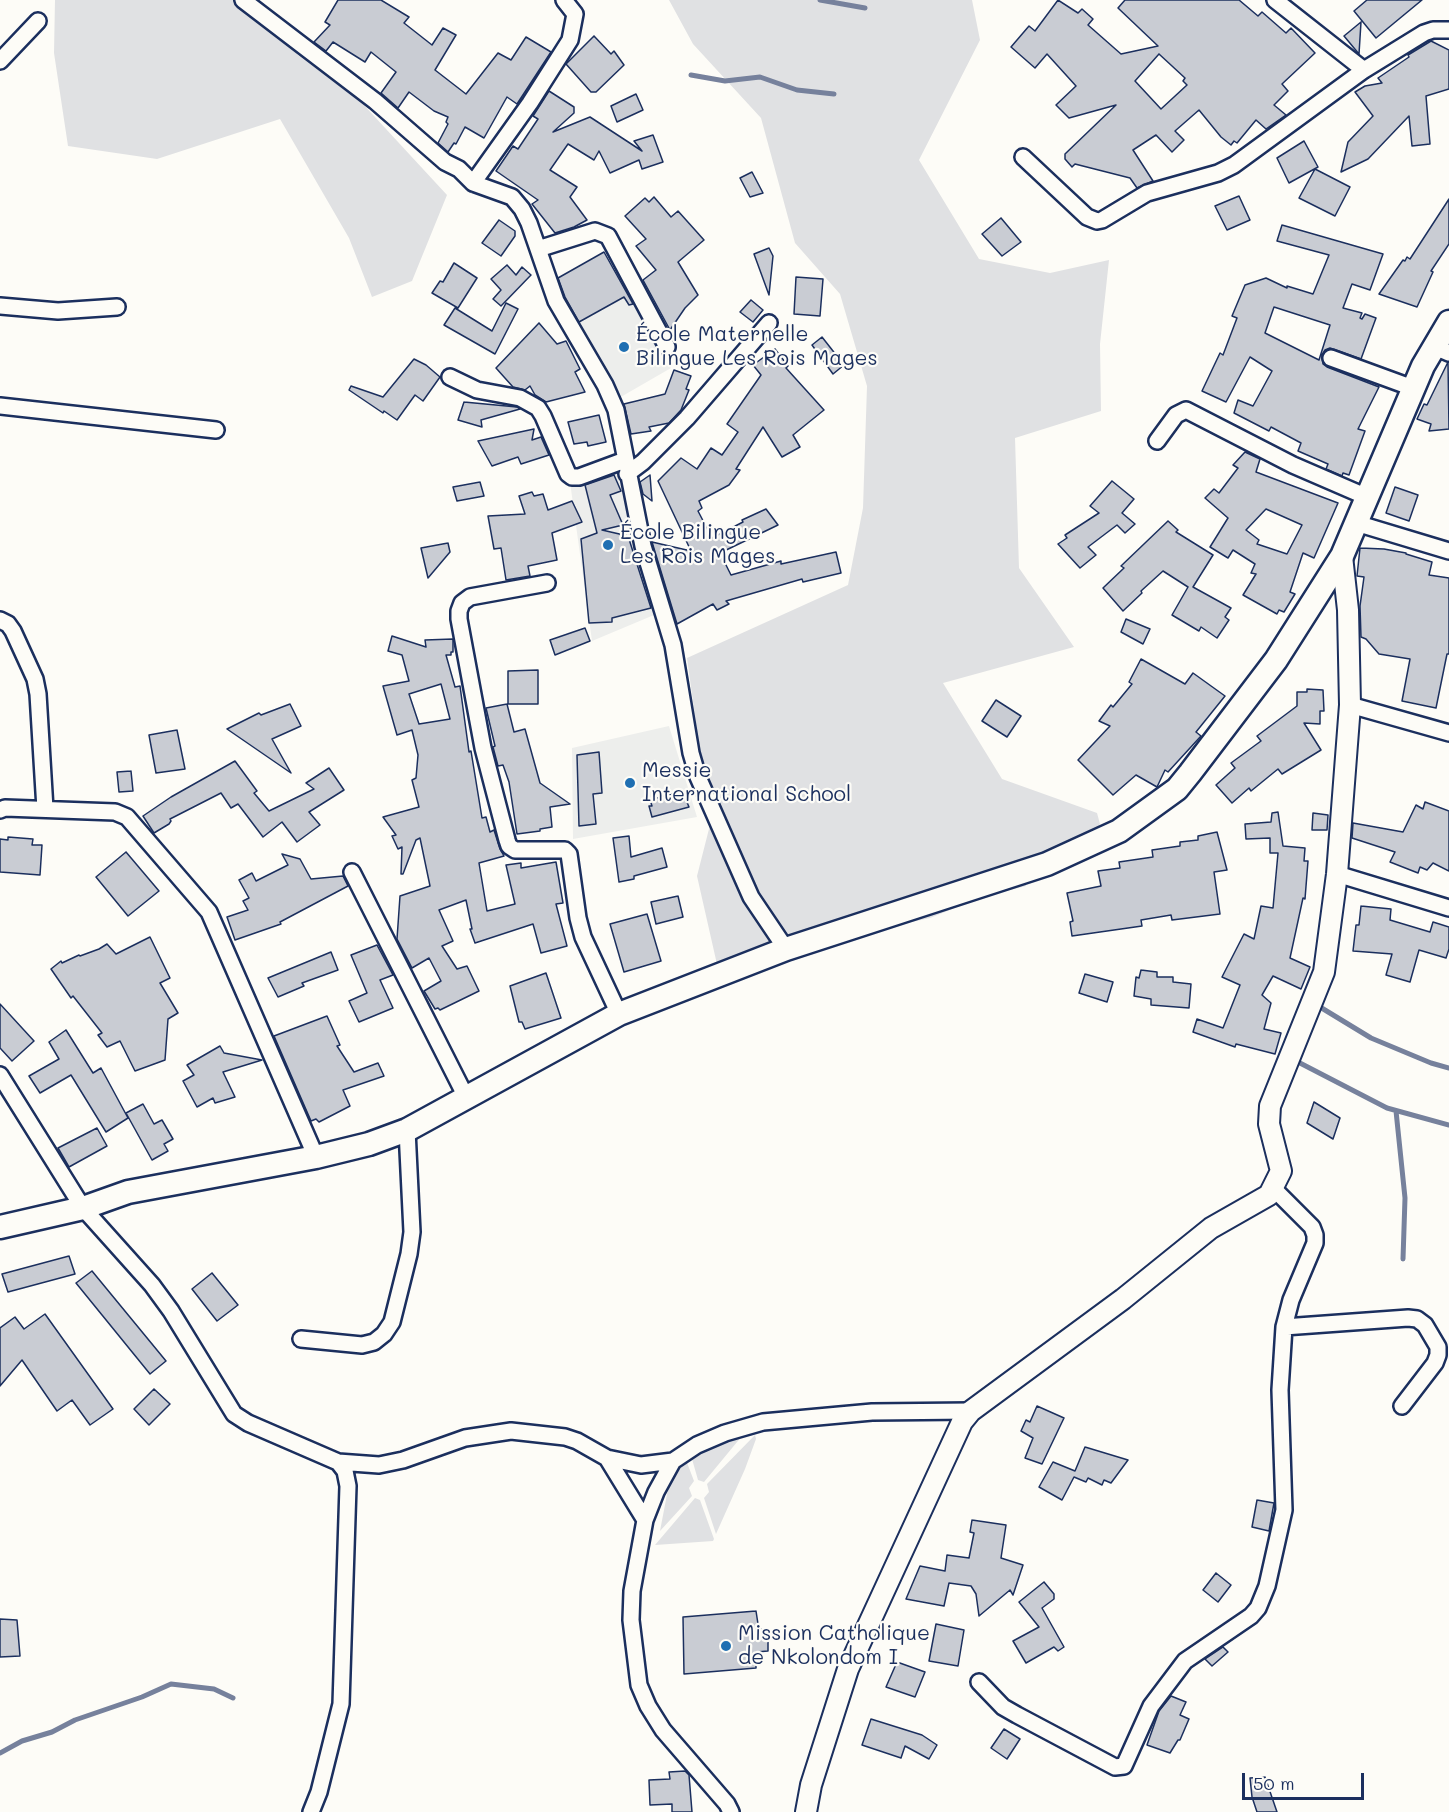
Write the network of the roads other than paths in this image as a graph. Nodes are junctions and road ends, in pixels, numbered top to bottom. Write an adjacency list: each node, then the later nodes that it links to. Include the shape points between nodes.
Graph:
1 (243, 0): 9 (street, via 375,101)
2 (564, 0): 9 (street, via 575,14 570,40)
3 (1275, 0): 7 (street)
4 (38, 21): 6 (street)
5 (1449, 30): 7 (street, via 1424,33)
6 (0, 61)
7 (1364, 70): 8 (street, via 1234,165 1147,193 1102,220 1087,217)
8 (1023, 157)
9 (473, 183): 10 (street, via 512,197 522,209)
10 (538, 249): 15 (street, via 603,232); 23 (street, via 556,301 611,397)
11 (0, 306): 12 (street, via 58,311)
12 (117, 307)
13 (1449, 322): 16 (main road)
14 (768, 323): 23 (street, via 687,418 643,462)
15 (667, 347)
16 (1442, 350): 19 (main road, via 1423,366)
17 (1331, 358): 19 (street)
18 (450, 377): 23 (street, via 477,390 520,398 537,408 572,477)
19 (1413, 388): 24 (main road)
20 (0, 406): 21 (street)
21 (216, 430)
22 (1157, 441): 24 (street, via 1176,415 1186,410 1293,465)
23 (626, 467): 37 (street, via 643,546 673,645 698,777 751,897)
24 (1367, 497): 25 (main road)
25 (1356, 523): 26 (street); 27 (main road)
26 (1449, 552)
27 (1342, 556): 30 (street, via 1348,610); 37 (main road, via 1276,660 1190,773 1165,798 1119,831 1047,864)
28 (547, 583): 38 (street, via 470,597 462,603 459,619 483,748 509,846 515,850 565,850 569,854 583,937)
29 (0, 620): 32 (street, via 13,631 35,679)
30 (1350, 705): 31 (street); 35 (street)
31 (1449, 733)
32 (45, 809): 33 (street); 42 (street, via 127,817 202,902)
33 (0, 810)
34 (352, 872): 40 (street)
35 (1337, 874): 36 (street); 43 (street, via 1324,972 1270,1106 1269,1124 1281,1171)
36 (1449, 908)
37 (786, 949): 38 (main road)
38 (619, 1014): 40 (main road)
39 (0, 1075): 44 (street)
40 (466, 1097): 41 (main road)
41 (407, 1130): 42 (main road); 47 (street, via 412,1232 392,1322 374,1342 363,1345)
42 (316, 1157): 44 (main road, via 128,1192)
43 (1273, 1188): 46 (street, via 1316,1234 1290,1300); 49 (street, via 1269,1195 1211,1228)
44 (83, 1208): 45 (main road); 52 (street, via 152,1285 234,1414)
45 (0, 1227)
46 (1284, 1327): 48 (street, via 1408,1318 1425,1324 1438,1347 1438,1355); 54 (street, via 1280,1390 1284,1510 1263,1598 1251,1616 1185,1661 1151,1706 1124,1766 1115,1767 1003,1707)
47 (301, 1339)
48 (1402, 1406)
49 (971, 1412): 51 (street, via 880,1412 763,1422 725,1433); 57 (street, via 956,1434 848,1668)
50 (607, 1458): 51 (street, via 641,1465); 52 (street, via 565,1437 511,1431 465,1438 380,1465); 53 (street)
51 (673, 1461): 53 (street)
52 (338, 1462): 55 (street, via 348,1486 341,1704)
53 (645, 1520): 56 (street, via 632,1591 631,1620 639,1685 663,1730)
54 (979, 1682)
55 (311, 1812)
56 (731, 1812)
57 (806, 1812)

